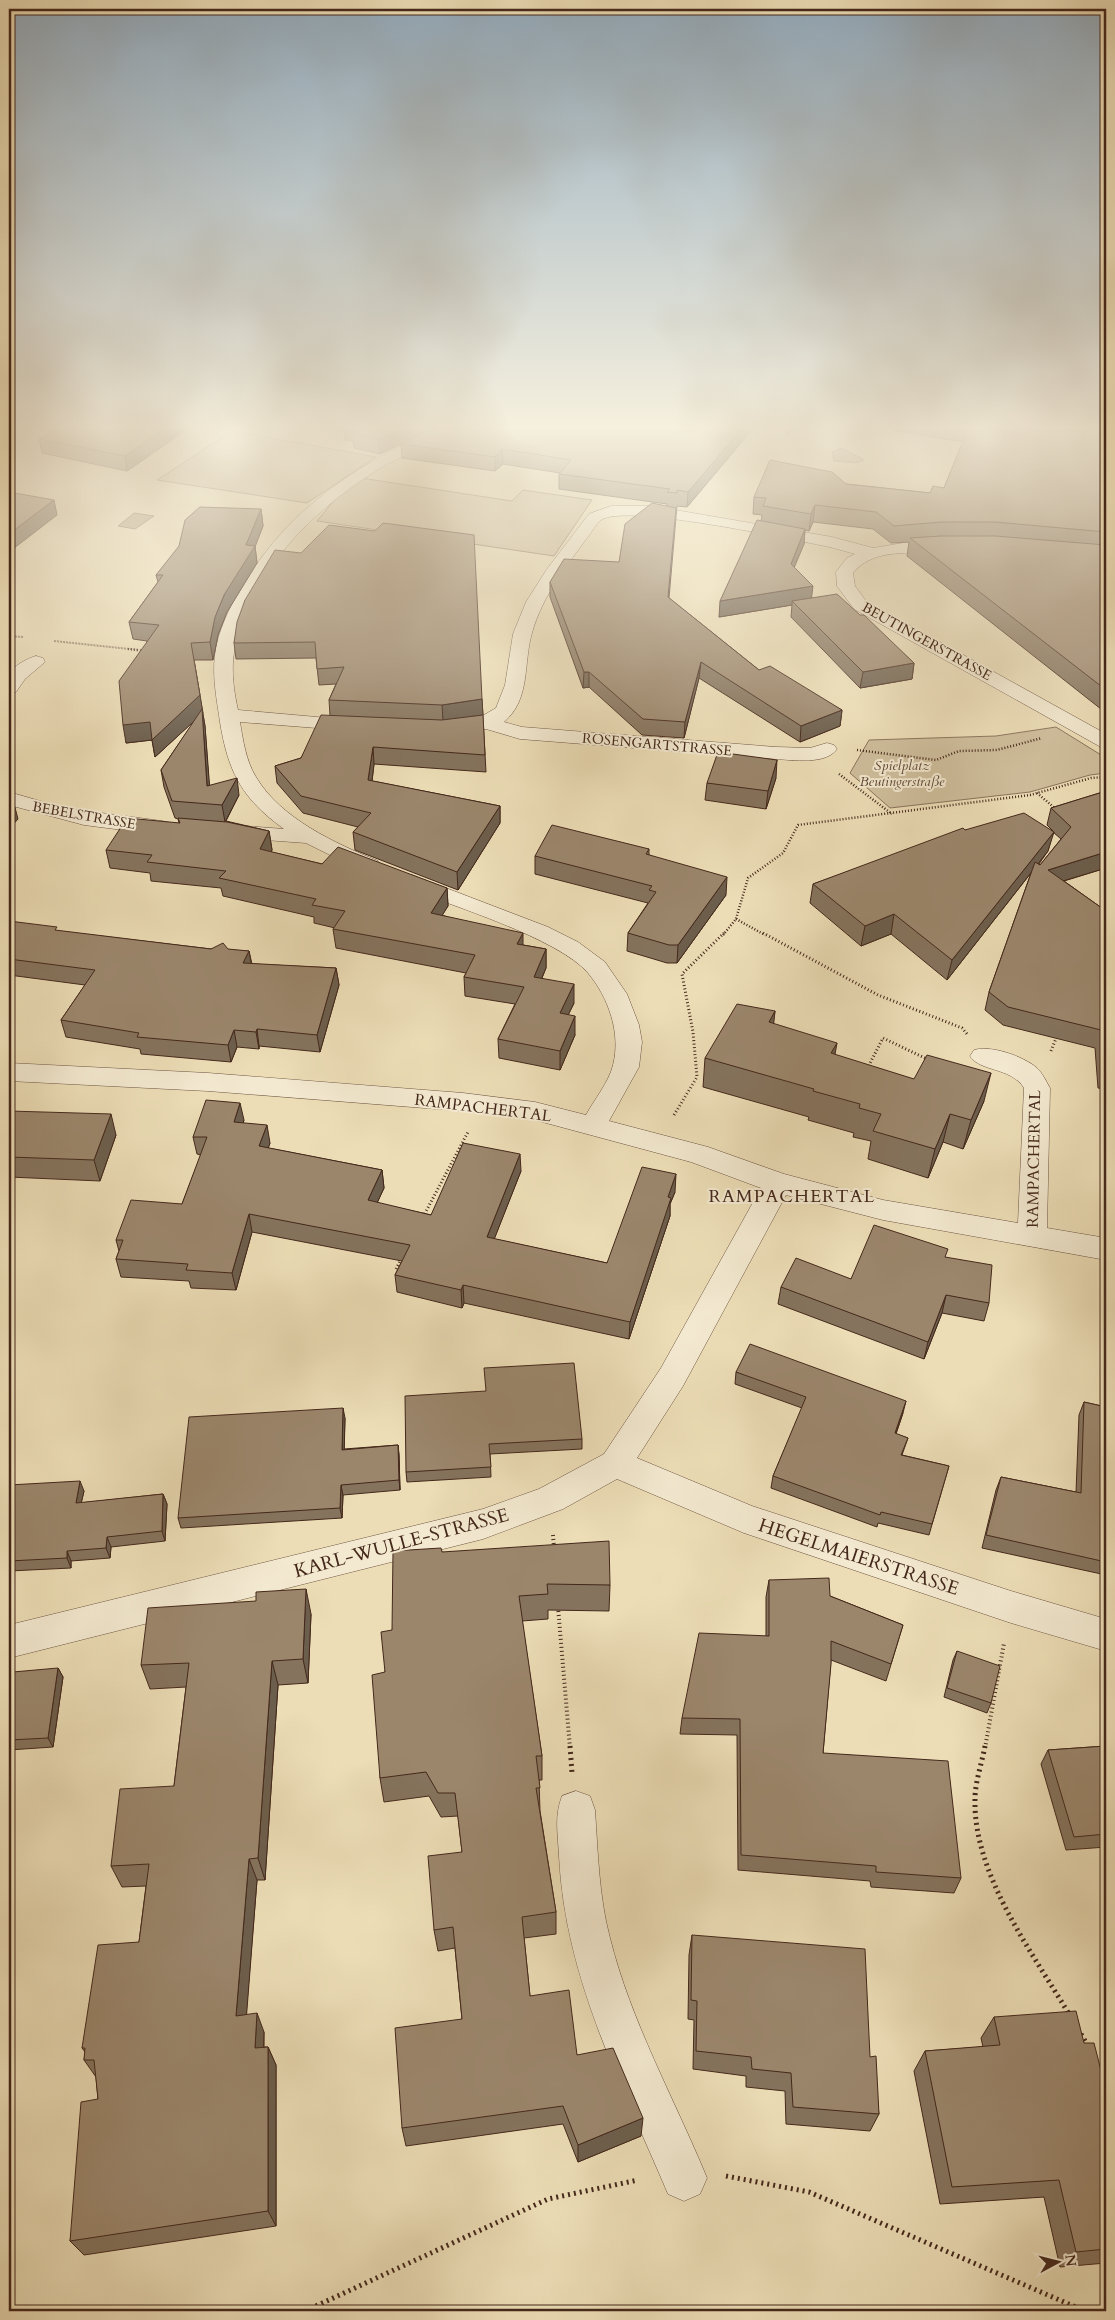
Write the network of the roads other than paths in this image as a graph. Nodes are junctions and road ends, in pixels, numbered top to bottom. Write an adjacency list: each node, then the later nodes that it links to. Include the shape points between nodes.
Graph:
1 (292, 533): 8 (street, via 242,599 230,630 224,655)
2 (583, 533): 9 (street, via 535,600 522,634 511,697 503,712)
3 (781, 533): 5 (street)
4 (959, 546): 5 (street, BEUTINGERSTRASSE)
5 (870, 553): 12 (street, BEUTINGERSTRASSE, via 855,559 844,575 844,586 860,605)
6 (36, 662): 7 (street, via 18,675)
7 (9, 688)
8 (228, 714): 10 (street); 17 (street, via 234,748 248,782)
9 (488, 723): 11 (street, ROSENGARTSTRASSE, via 458,728); 13 (street, ROSENGARTSTRASSE, via 520,733 776,753 812,754)
10 (369, 725)
11 (425, 728)
12 (1106, 742)
13 (827, 748)
14 (9, 798): 15 (street, BEBELSTRASSE, via 86,818)
15 (187, 830)
16 (216, 831): 17 (street)
17 (310, 837): 20 (street, via 337,853 540,932 570,947 596,967 616,994 629,1042 626,1067)
18 (983, 1056): 22 (street, RAMPACHERTAL, via 1019,1067 1032,1078 1037,1088)
19 (9, 1072): 20 (street, RAMPACHERTAL, via 208,1082 482,1104 535,1111)
20 (594, 1125): 21 (street, RAMPACHERTAL, via 698,1154)
21 (778, 1183): 22 (street, RAMPACHERTAL, via 884,1210); 24 (street, KARL-WULLE-STRASSE, via 672,1376)
22 (1032, 1236): 23 (street, RAMPACHERTAL)
23 (1106, 1249)
24 (616, 1464): 25 (street, HEGELMAIERSTRASSE, via 744,1518 1010,1607); 26 (street, KARL-WULLE-STRASSE, via 551,1499 482,1524)
25 (1106, 1635)
26 (9, 1642)
27 (576, 1810): 28 (street, via 589,1937 608,1999)
28 (684, 2178)

